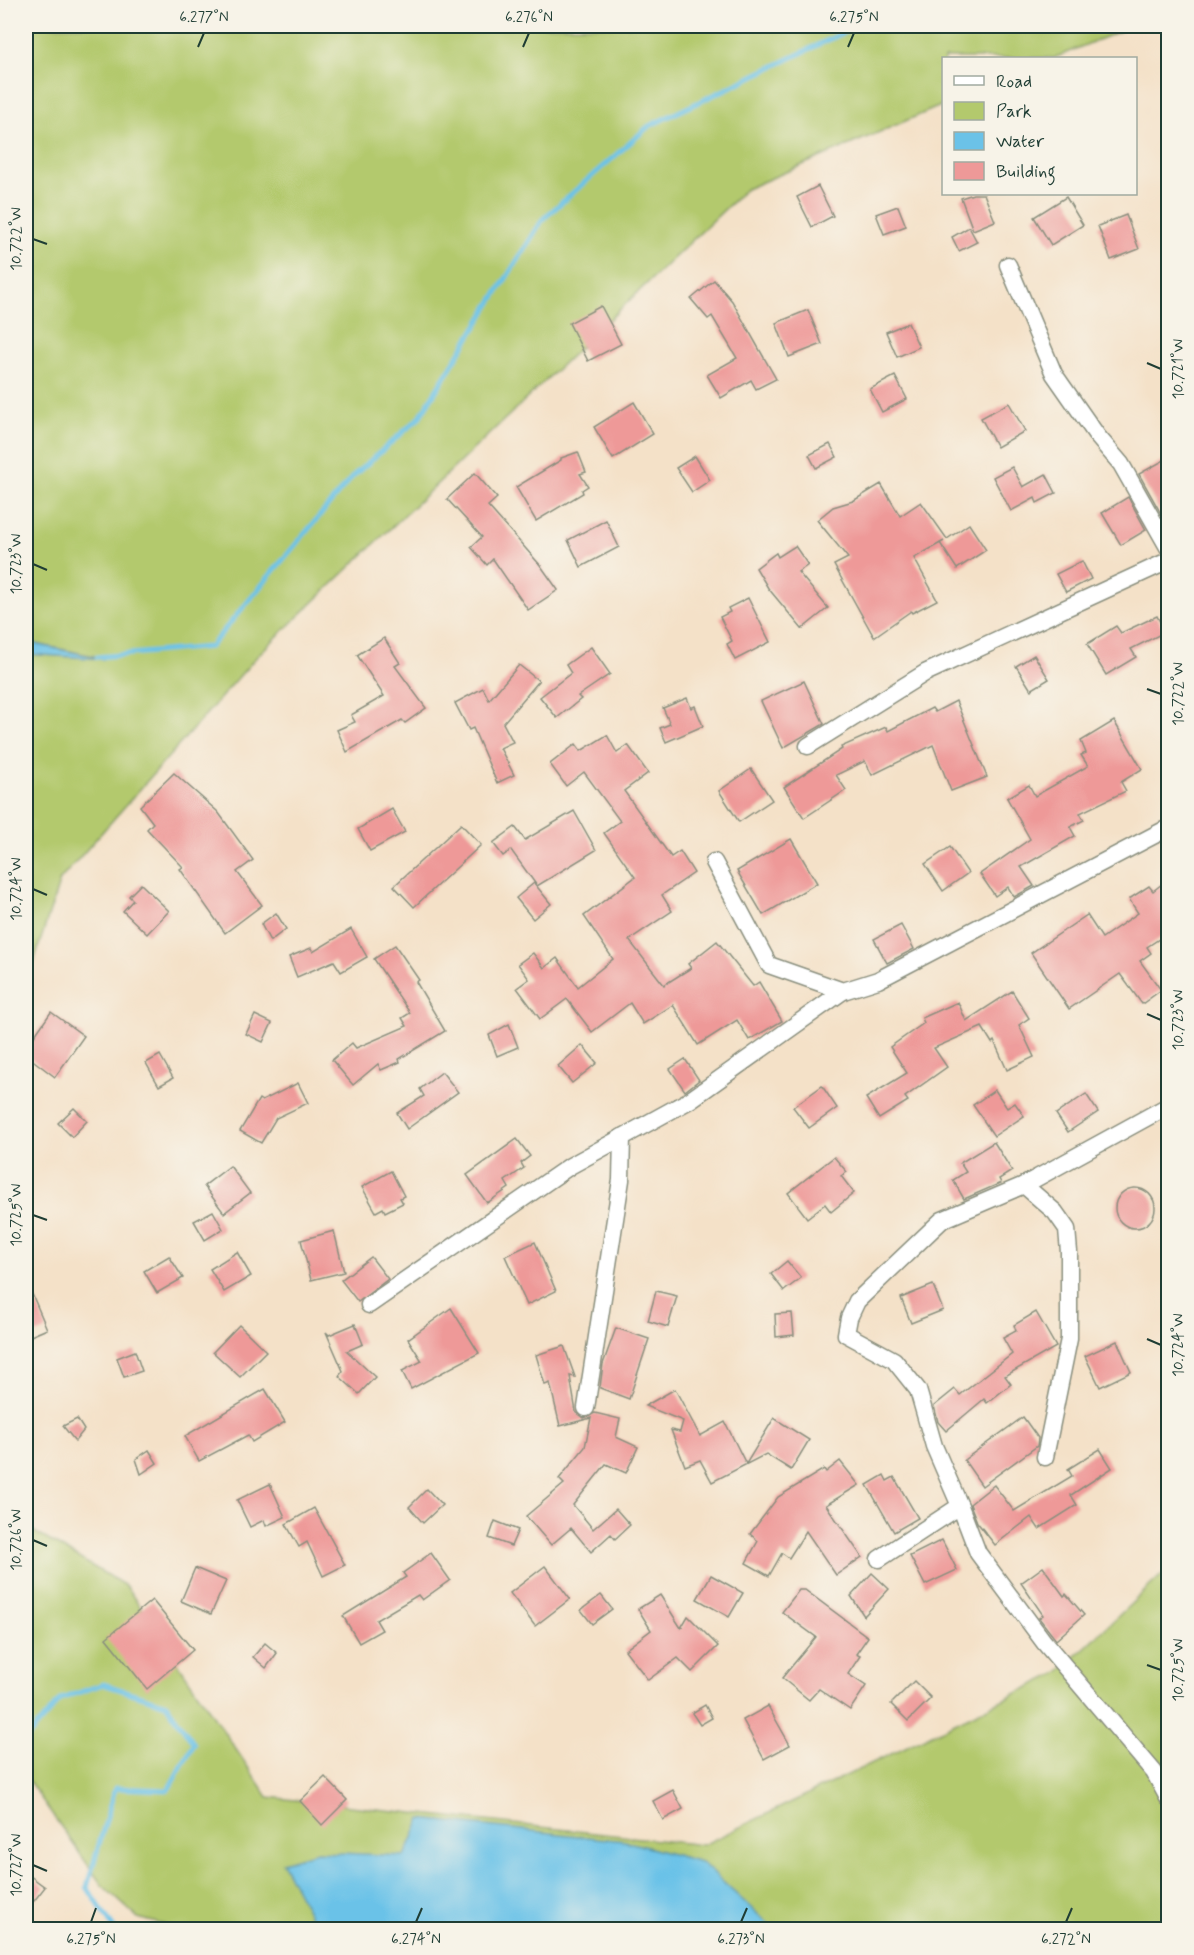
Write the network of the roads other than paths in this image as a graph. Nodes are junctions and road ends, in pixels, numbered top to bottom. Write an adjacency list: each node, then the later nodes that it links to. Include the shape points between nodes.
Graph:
1 (1008, 265): 2 (street, via 1054,374 1121,464)
2 (1168, 547)
3 (1168, 561): 4 (street, via 925,673)
4 (808, 746)
5 (1168, 828): 7 (street, via 878,980)
6 (714, 862): 7 (street, via 769,965)
7 (843, 991): 9 (street, via 690,1100)
8 (1168, 1106): 10 (street)
9 (622, 1137): 11 (street, via 570,1166); 12 (street, via 621,1180)
10 (1024, 1185): 13 (street, via 1061,1220 1069,1252 1069,1339); 14 (street, via 942,1220 873,1284 857,1301 849,1318 846,1334 894,1360 918,1390 934,1446)
11 (369, 1305)
12 (586, 1408)
13 (1045, 1456)
14 (960, 1506): 15 (street); 16 (street, via 978,1553 1044,1642 1154,1772)
15 (879, 1559)
16 (1168, 1798)

